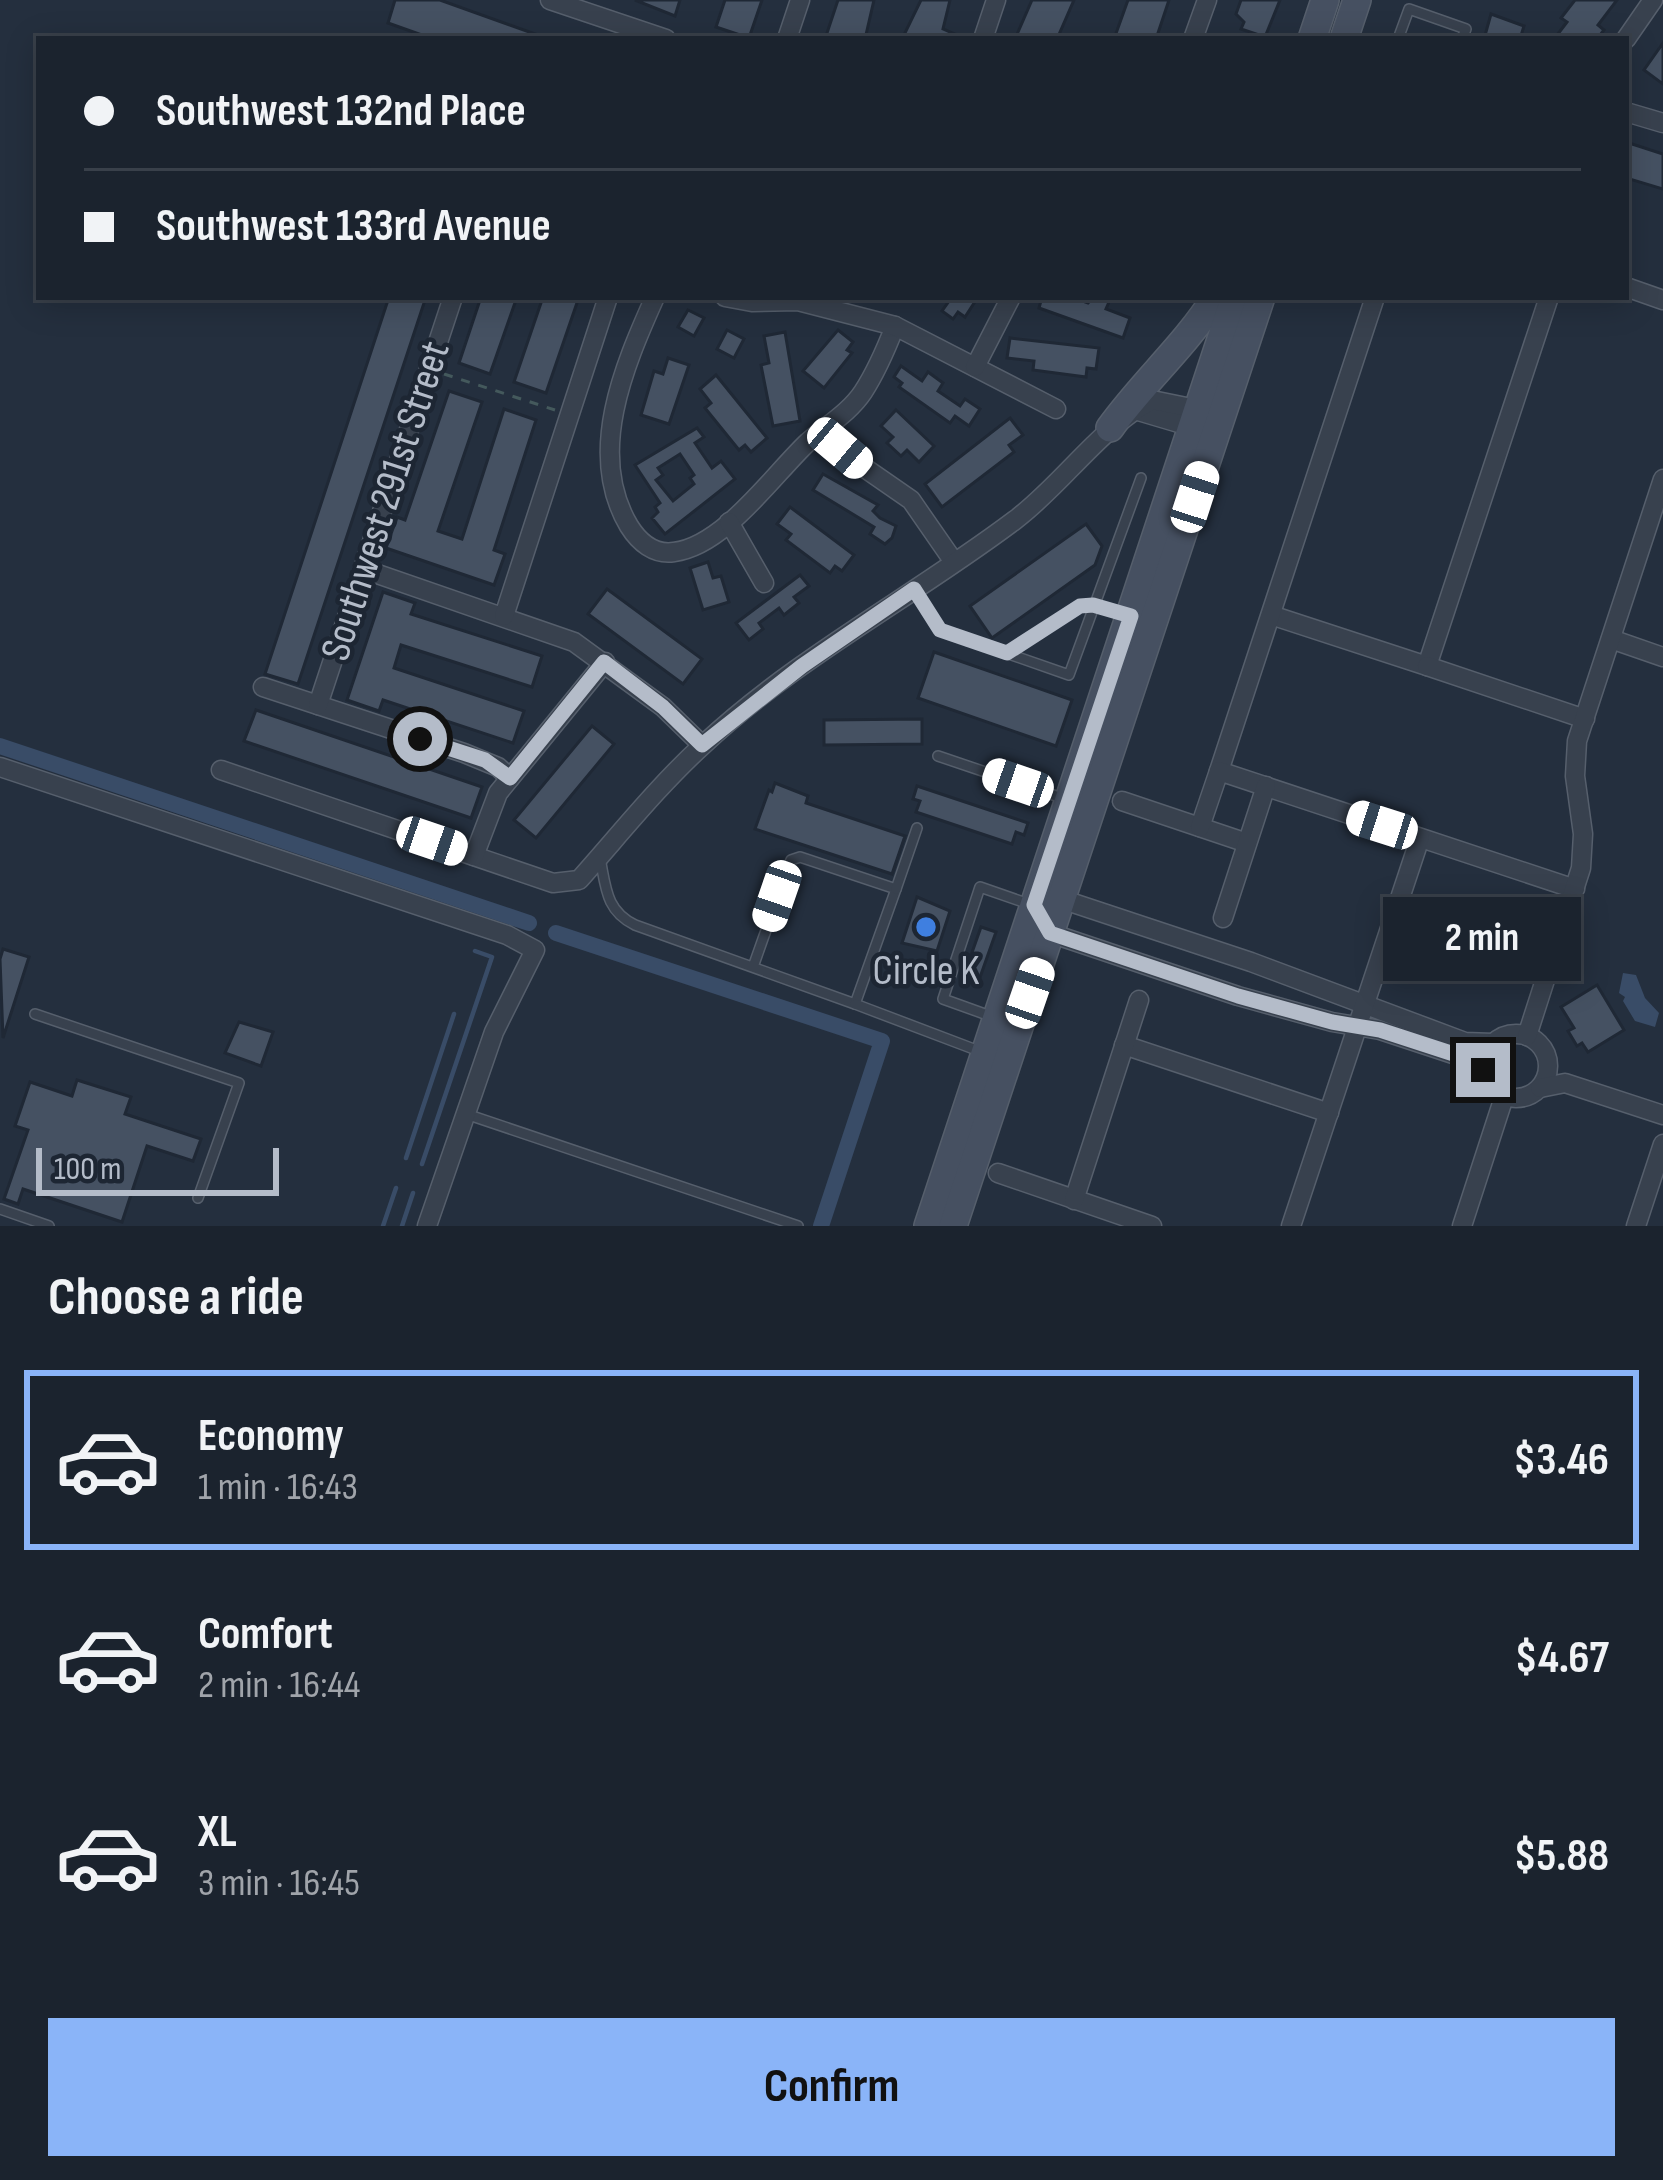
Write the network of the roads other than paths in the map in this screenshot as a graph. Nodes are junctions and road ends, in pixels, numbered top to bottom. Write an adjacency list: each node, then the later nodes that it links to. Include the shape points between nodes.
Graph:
1 (550, 0): 9 (street)
2 (800, 0): 11 (street)
3 (996, 0): 12 (street)
4 (1207, 0): 13 (street)
5 (1325, 0): 14 (main road)
6 (1357, 0): 15 (main road)
7 (1653, 0): 18 (street)
8 (1410, 4): 16 (lane); 17 (lane, via 1466,29)
9 (602, 8): 10 (street)
10 (660, 36)
11 (788, 36)
12 (984, 36)
13 (1194, 36)
14 (1313, 36)
15 (1352, 36)
16 (1399, 36)
17 (1463, 36)
18 (1628, 36)
19 (1629, 113): 20 (street)
20 (1663, 123)
21 (1629, 288): 34 (street)
22 (452, 300): 45 (street, Southwest 291st Street)
23 (607, 300): 50 (street)
24 (654, 300): 43 (street, via 613,412 614,496 640,541 665,553)
25 (741, 300): 26 (street)
26 (783, 300)
27 (802, 300): 35 (street)
28 (1009, 300): 36 (street)
29 (1214, 300): 39 (main road)
30 (1234, 300): 38 (main road)
31 (1260, 300): 38 (main road)
32 (1375, 300): 49 (street)
33 (1549, 300): 56 (street)
34 (1663, 300)
35 (895, 326): 36 (street); 40 (street, via 862,394)
36 (975, 367): 37 (street)
37 (1056, 409)
38 (1208, 422): 39 (street, via 1161,400); 51 (main road)
39 (1110, 428): 44 (street, via 1040,500)
40 (823, 430): 43 (street); 44 (street, via 911,500)
41 (1141, 478): 48 (lane)
42 (1663, 482): 52 (street)
43 (729, 522): 46 (street)
44 (954, 562): 47 (street)
45 (363, 569): 50 (street); 58 (street, Southwest 291st Street)
46 (764, 583)
47 (914, 589): 53 (lane, via 940,630); 60 (street)
48 (1093, 605): 51 (lane); 53 (lane); 53 (lane, via 1069,675)
49 (1271, 615): 56 (street); 64 (street)
50 (504, 616): 55 (street)
51 (1142, 620): 67 (main road); 77 (main road)
52 (1610, 639): 54 (street); 59 (street)
53 (1007, 653)
54 (1663, 657)
55 (604, 662): 60 (street); 65 (street)
56 (1427, 666): 59 (street)
57 (262, 687): 58 (street)
58 (318, 706): 65 (street, via 485,760)
59 (1585, 719): 76 (street, via 1575,759 1584,851)
60 (702, 745): 74 (street)
61 (938, 756): 67 (lane)
62 (0, 767): 99 (street, via 535,950)
63 (221, 770): 73 (street)
64 (1219, 771): 66 (street); 69 (street)
65 (510, 778): 73 (street)
66 (1266, 787): 71 (street); 72 (street)
67 (1070, 801): 77 (main road)
68 (1122, 801): 69 (street)
69 (1200, 827): 72 (street)
70 (917, 828): 75 (lane)
71 (1420, 838): 76 (street); 85 (street)
72 (1247, 843): 78 (street)
73 (474, 856): 74 (street, via 553,883 579,880)
74 (599, 857): 81 (lane, via 610,904 623,919)
75 (896, 889): 81 (lane, via 791,860); 84 (lane)
76 (1575, 889): 89 (street)
77 (1048, 902): 79 (main road); 80 (street); 87 (main road); 87 (lane, via 980,887 943,999)
78 (1223, 918)
79 (1050, 933): 82 (street); 110 (main road)
80 (1251, 962): 82 (street); 85 (street)
81 (752, 967): 84 (lane)
82 (1238, 996): 88 (street)
83 (1139, 1000): 91 (street)
84 (855, 1004): 92 (lane)
85 (1365, 1005): 88 (street); 90 (street, via 1466,1042)
86 (35, 1014): 103 (lane, via 239,1083)
87 (997, 1018): 92 (main road)
88 (1358, 1027): 94 (street); 98 (street)
89 (1527, 1036): 90 (street); 93 (street)
90 (1493, 1043): 94 (street)
91 (1124, 1045): 98 (street); 104 (street)
92 (986, 1053): 109 (main road)
93 (1548, 1064): 95 (street); 96 (street)
94 (1483, 1070): 97 (street)
95 (1565, 1083): 96 (street); 100 (street)
96 (1540, 1088): 97 (street)
97 (1504, 1097): 113 (street)
98 (1329, 1113): 112 (street)
99 (466, 1114): 107 (street); 108 (lane)
100 (1663, 1115)
101 (1663, 1144): 114 (street)
102 (998, 1173): 104 (street)
103 (198, 1198)
104 (1074, 1200): 111 (street)
105 (0, 1210): 106 (lane)
106 (49, 1226)
107 (427, 1226)
108 (798, 1226)
109 (928, 1226)
110 (953, 1226)
111 (1152, 1226)
112 (1291, 1226)
113 (1462, 1226)
114 (1636, 1226)

